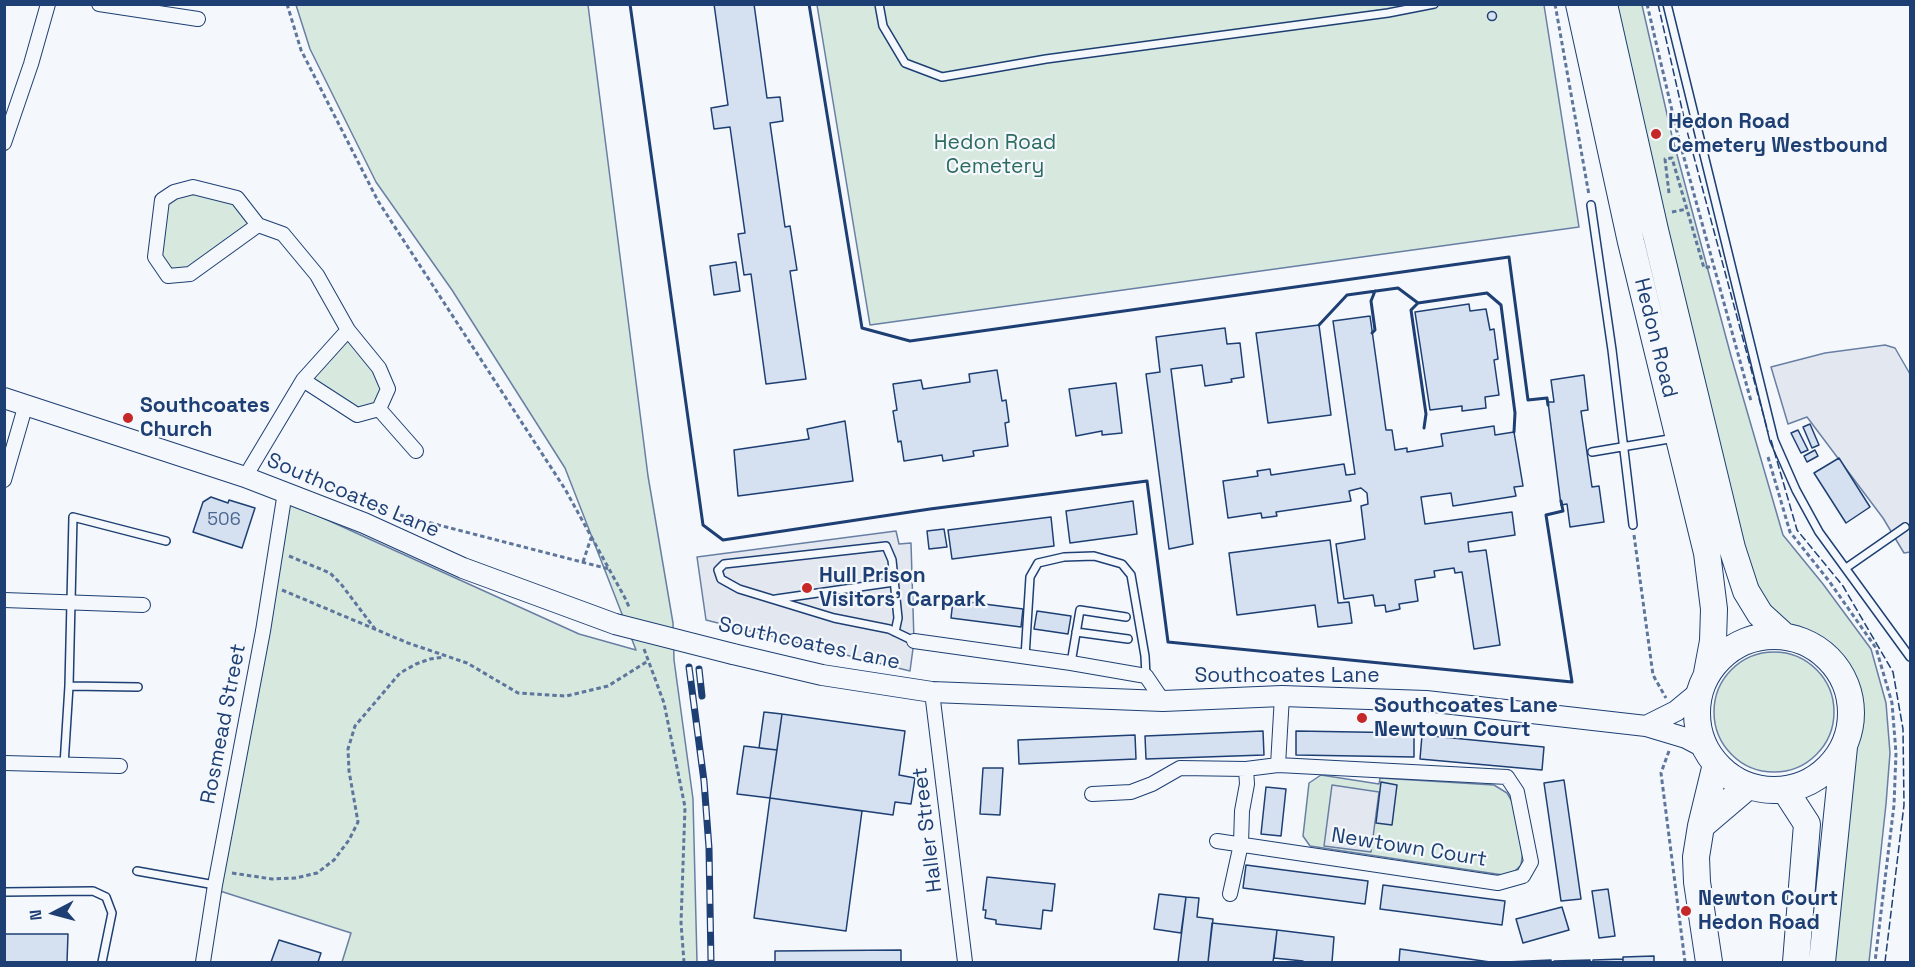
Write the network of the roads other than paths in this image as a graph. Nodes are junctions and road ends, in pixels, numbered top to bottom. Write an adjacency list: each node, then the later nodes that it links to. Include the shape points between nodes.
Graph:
1 (48, 4): 9 (street)
2 (99, 4): 8 (street)
3 (879, 4): 4 (lane, via 883,26 904,63 942,77)
4 (1434, 4)
5 (1579, 4): 17 (highway, Hedon Road)
6 (1604, 4): 36 (highway, Hedon Road, via 1732,549 1746,591 1760,614)
7 (1667, 4): 27 (lane, via 1773,440 1819,532)
8 (198, 19)
9 (4, 143)
10 (1591, 205): 18 (lane)
11 (258, 225): 11 (street, via 190,274 168,276 155,257 162,200 174,192 193,187 237,198); 12 (street, via 283,234 317,275)
12 (348, 330): 13 (street); 16 (street, via 379,368 388,389)
13 (303, 380): 16 (street, via 357,415); 21 (street)
14 (4, 398): 15 (street, Southcoates Lane)
15 (26, 404): 21 (street, Southcoates Lane); 22 (street)
16 (379, 409): 19 (street)
17 (1678, 437): 18 (lane); 43 (highway, Hedon Road, via 1707,553 1713,598 1713,641)
18 (1624, 447): 20 (lane); 24 (lane)
19 (416, 451)
20 (1592, 452)
21 (245, 477): 23 (street, Southcoates Lane)
22 (4, 480)
23 (285, 492): 46 (street, Southcoates Lane, bridge, via 463,568 624,621 733,654 822,675); 64 (street, Rosmead Street)
24 (1633, 525)
25 (1905, 527): 27 (lane)
26 (166, 541): 31 (lane, via 73,517)
27 (1846, 568): 40 (lane)
28 (894, 582): 29 (lane); 29 (lane, via 886,546 724,564 718,570 721,579 739,589); 34 (lane, via 898,618)
29 (773, 599): 34 (lane)
30 (4, 600): 31 (street)
31 (70, 602): 32 (street); 44 (lane)
32 (143, 605)
33 (1126, 617): 35 (lane, via 1080,610)
34 (895, 632): 38 (lane)
35 (1076, 632): 37 (lane); 41 (lane)
36 (1783, 635): 43 (highway, via 1761,636 1740,643 1721,655); 50 (highway, via 1807,642 1828,656 1842,676 1851,699 1851,723)
37 (1128, 639)
38 (914, 641): 39 (street)
39 (1025, 657): 41 (street); 42 (lane, via 1030,578 1038,563 1094,556 1122,564 1131,575)
40 (1911, 657)
41 (1071, 663): 42 (street)
42 (1146, 676): 48 (street)
43 (1703, 682): 49 (street, via 1676,711); 51 (highway, via 1696,711 1698,730)
44 (69, 686): 45 (lane); 53 (lane)
45 (138, 687)
46 (932, 692): 48 (street, Southcoates Lane); 69 (street, Haller Street)
47 (1282, 696): 48 (street, Southcoates Lane); 49 (street, Southcoates Lane, via 1426,701); 54 (street)
48 (1163, 701)
49 (1646, 726): 51 (street, Southcoates Lane, via 1686,738)
50 (1844, 747): 58 (highway, via 1820,776); 72 (highway)
51 (1710, 756): 57 (highway, via 1730,777); 60 (highway)
52 (4, 763): 53 (street)
53 (64, 765): 55 (street)
54 (1278, 765): 56 (street, Newtown Court); 62 (street, Newtown Court, via 1507,777 1517,792 1531,862 1523,876 1498,883)
55 (120, 766)
56 (1246, 769): 59 (street, Newtown Court, via 1180,768 1131,792); 62 (street)
57 (1748, 786): 58 (highway); 60 (highway)
58 (1785, 790): 71 (highway, via 1808,824)
59 (1092, 794)
60 (1701, 826): 70 (highway, via 1697,882)
61 (1217, 841): 62 (street, Newtown Court)
62 (1241, 844): 66 (street)
63 (137, 871): 64 (lane)
64 (215, 885): 68 (street, Rosmead Street)
65 (4, 892): 67 (lane, via 93,891 106,897 112,913)
66 (1230, 894)
67 (102, 963)
68 (203, 963)
69 (965, 963)
70 (1709, 963)
71 (1796, 963)
72 (1822, 963)

